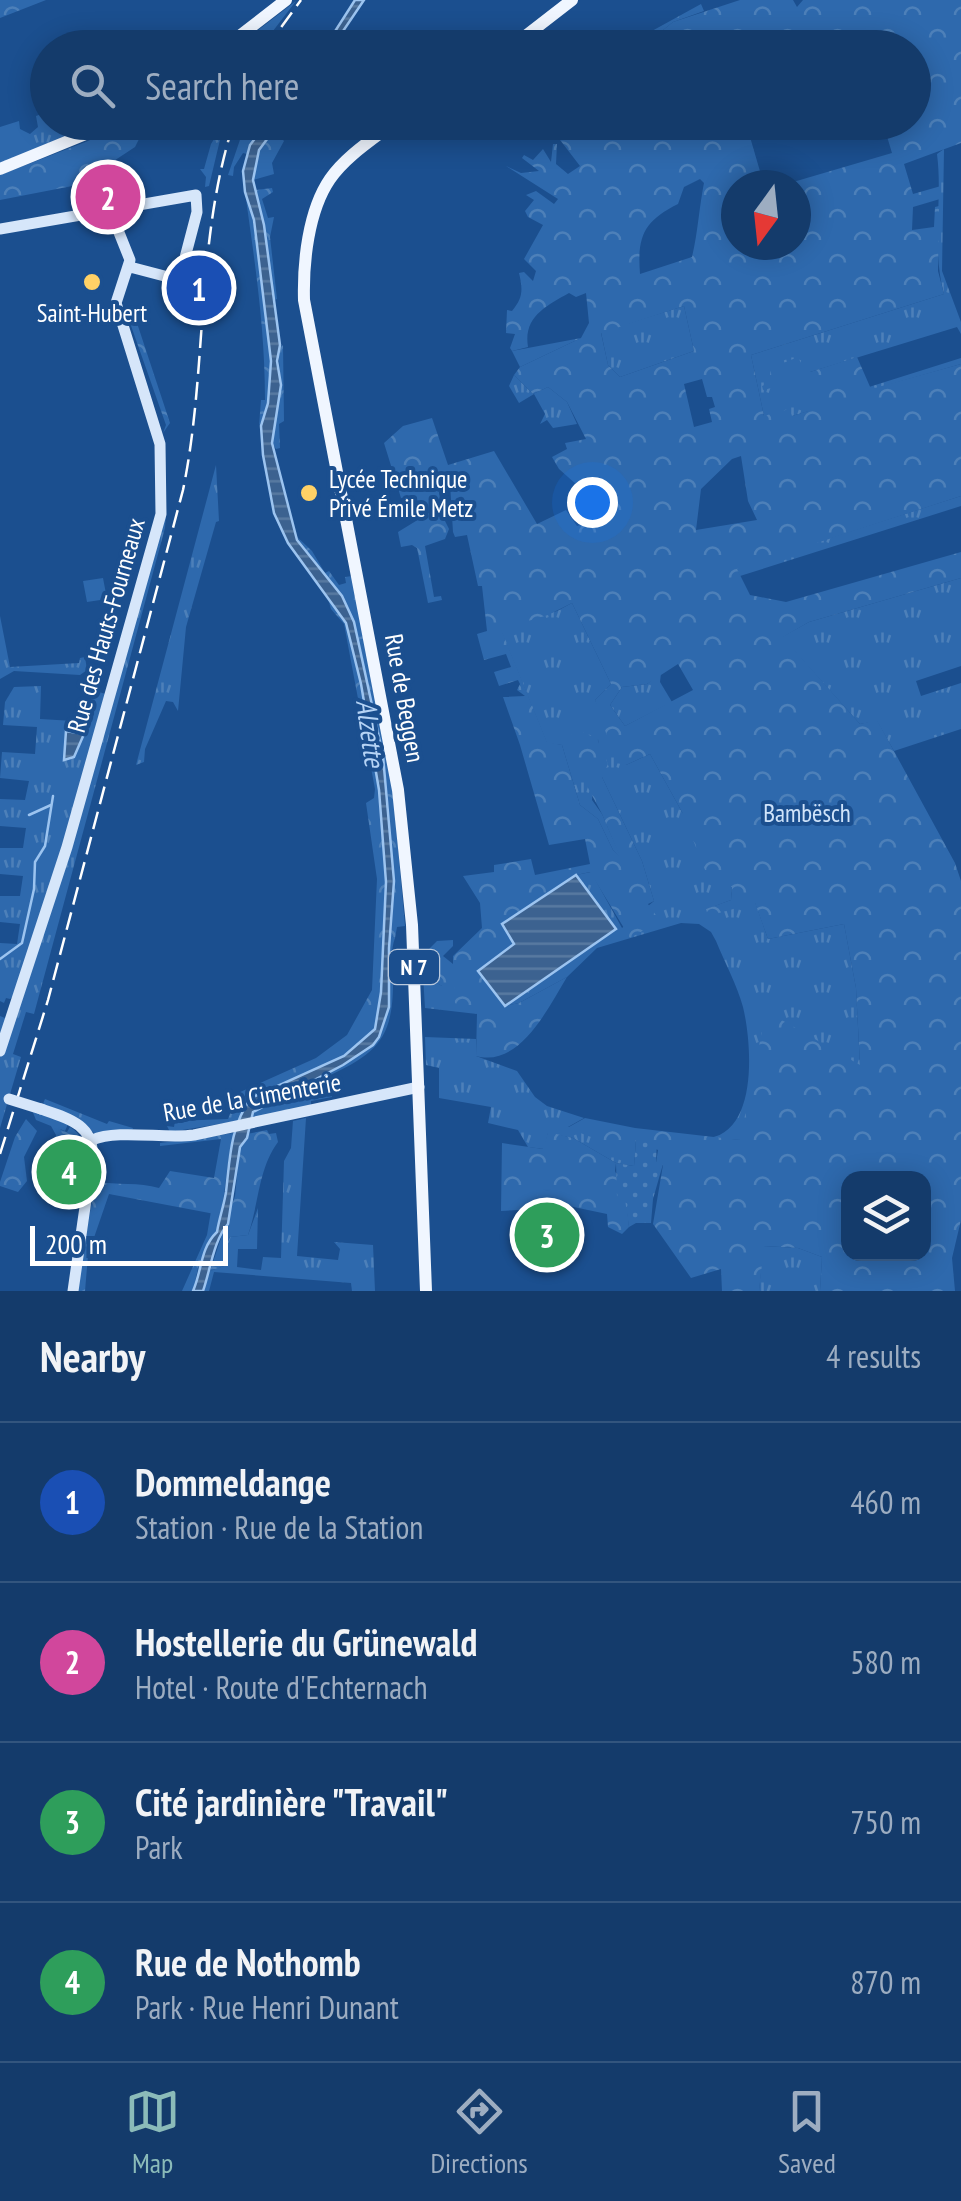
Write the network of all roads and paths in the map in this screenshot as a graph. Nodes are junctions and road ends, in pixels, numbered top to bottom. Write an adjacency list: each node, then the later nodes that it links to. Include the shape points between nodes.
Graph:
1 (286, 0): 3 (main road)
2 (572, 0): 4 (main road)
3 (246, 30)
4 (533, 30)
5 (71, 140): 7 (main road)
6 (371, 140): 12 (main road, Rue de Beggen / N 7, via 335,174 320,200 305,261 304,300 398,790)
7 (0, 169)
8 (110, 210): 9 (street); 10 (street); 10 (street, via 196,195 181,273 172,278)
9 (0, 229)
10 (130, 267): 11 (street, Rue des Hauts-Fourneaux, via 116,304 160,444 160,514 67,847)
11 (0, 1051)
12 (419, 1088): 14 (street, Rue de la Cimenterie, via 174,1138); 16 (main road, Rue de Beggen / N 7)
13 (4, 1096): 14 (street, bridge, via 70,1119)
14 (92, 1140): 15 (street)
15 (73, 1291)
16 (426, 1291)

